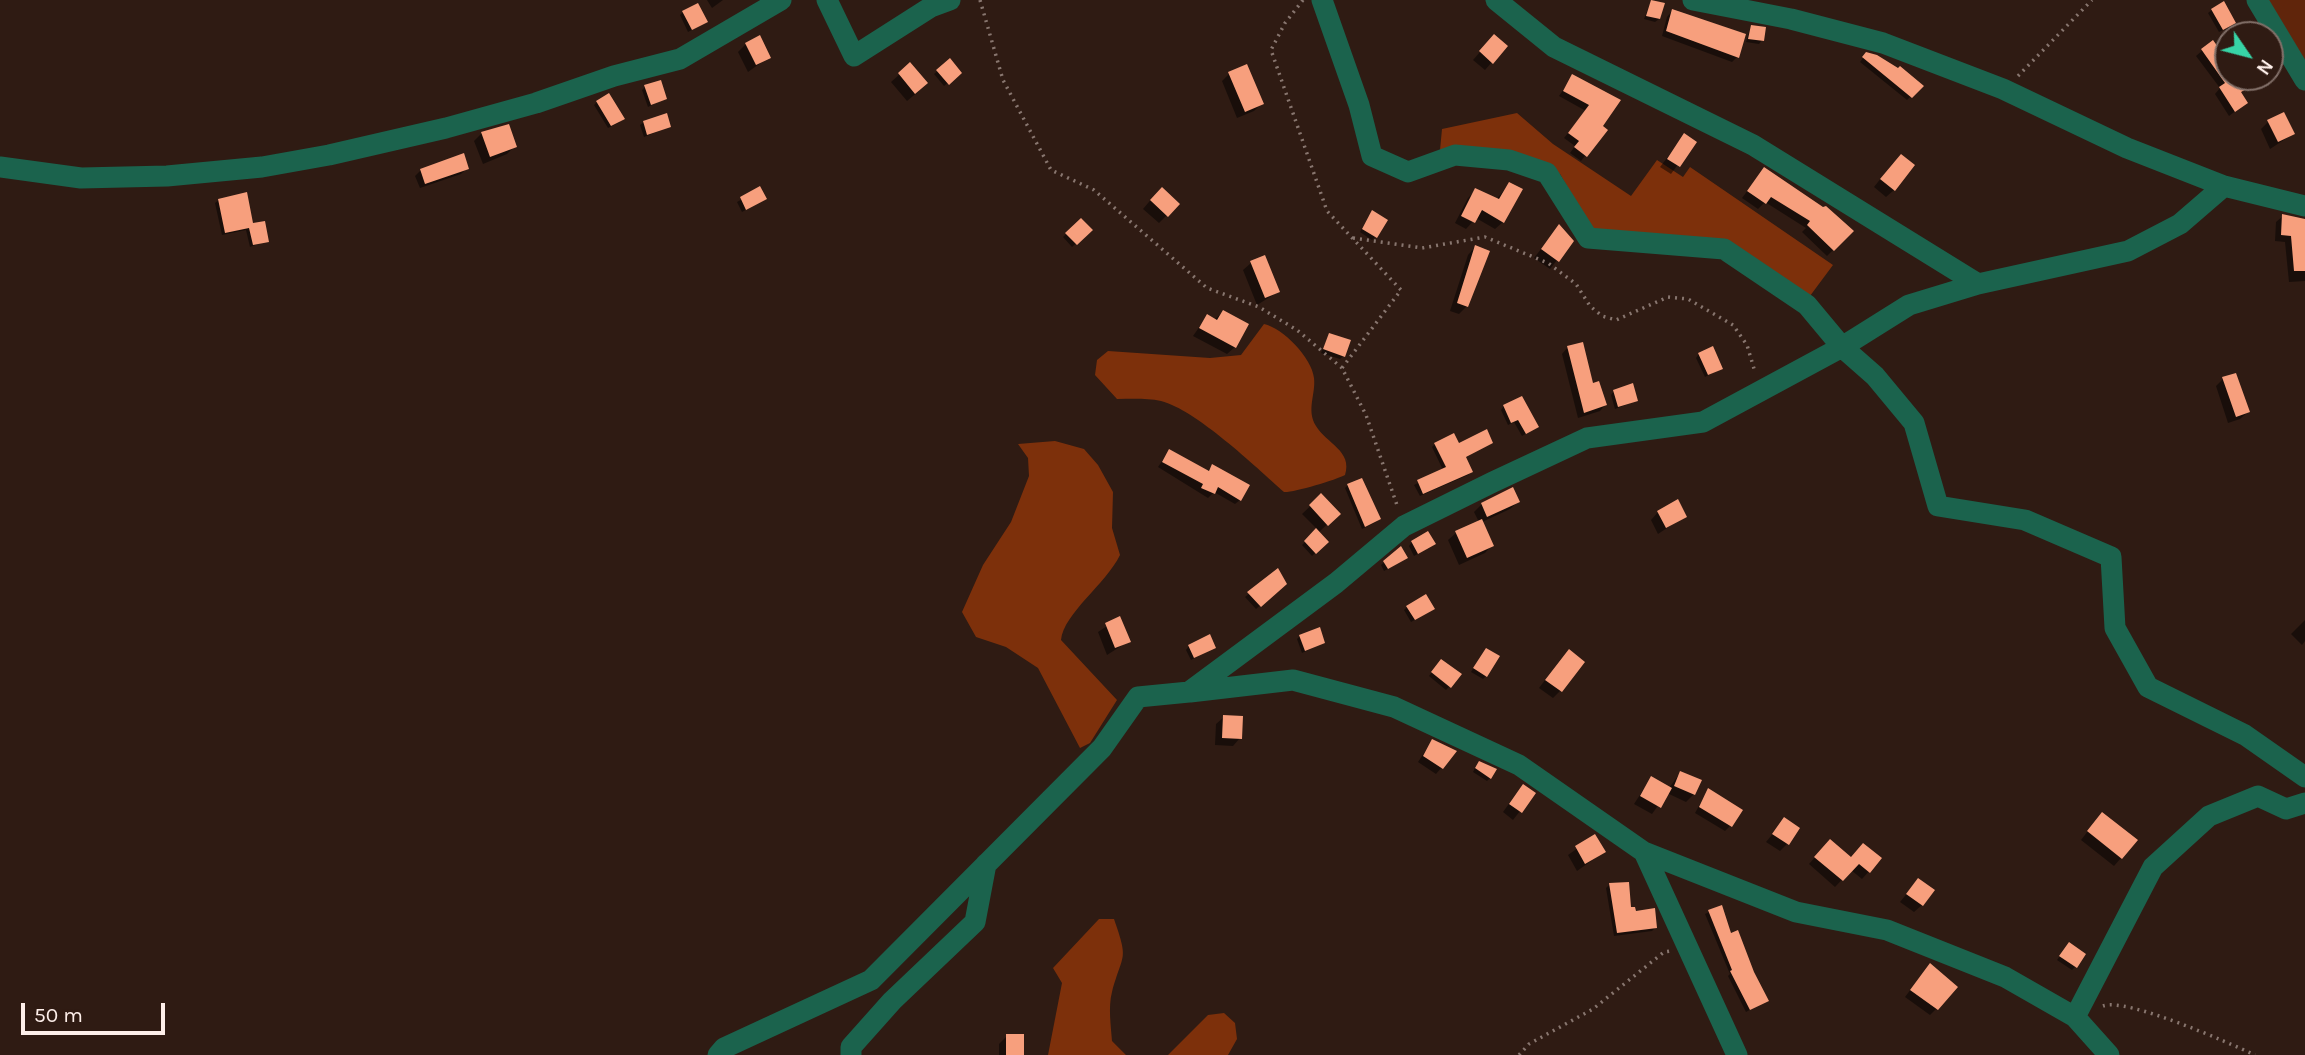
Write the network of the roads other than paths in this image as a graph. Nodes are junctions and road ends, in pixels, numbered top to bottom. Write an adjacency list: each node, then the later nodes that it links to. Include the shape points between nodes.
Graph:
1 (781, 0): 9 (street, via 680,59 446,128 329,155 167,176 81,177)
2 (827, 0): 3 (street, via 854,56 931,7)
3 (950, 0)
4 (1321, 0): 13 (street, via 1372,156 1408,172 1455,155 1509,160 1547,173 1588,238 1724,249 1807,305)
5 (1496, 0): 12 (street, via 1554,47 1753,145)
6 (1693, 0): 10 (street, via 1883,43 2003,89 2127,148)
7 (2257, 0): 8 (street)
8 (2305, 80)
9 (0, 167)
10 (2224, 186): 11 (street); 12 (street, via 2180,224 2128,251)
11 (2305, 206)
12 (1978, 284): 13 (street, via 1909,305)
13 (1842, 347): 14 (street, via 1703,422 1587,438 1404,526 1336,583); 15 (street, via 1875,376 1914,423 1938,506 2025,520 2111,557 2115,628 2148,687 2245,735)
14 (1189, 692): 17 (street, via 1293,680 1394,707 1519,765); 18 (street, via 1138,697 1102,748)
15 (2305, 777)
16 (2305, 803): 19 (street, via 2286,809 2258,796 2209,817 2153,867)
17 (1644, 852): 19 (street, via 1796,912 1887,930 2005,977); 22 (street)
18 (986, 864): 20 (street, via 871,980 724,1048); 21 (street, via 975,922 892,1001 851,1047)
19 (2075, 1017): 23 (street)
20 (719, 1055)
21 (851, 1055)
22 (1737, 1055)
23 (2109, 1055)

